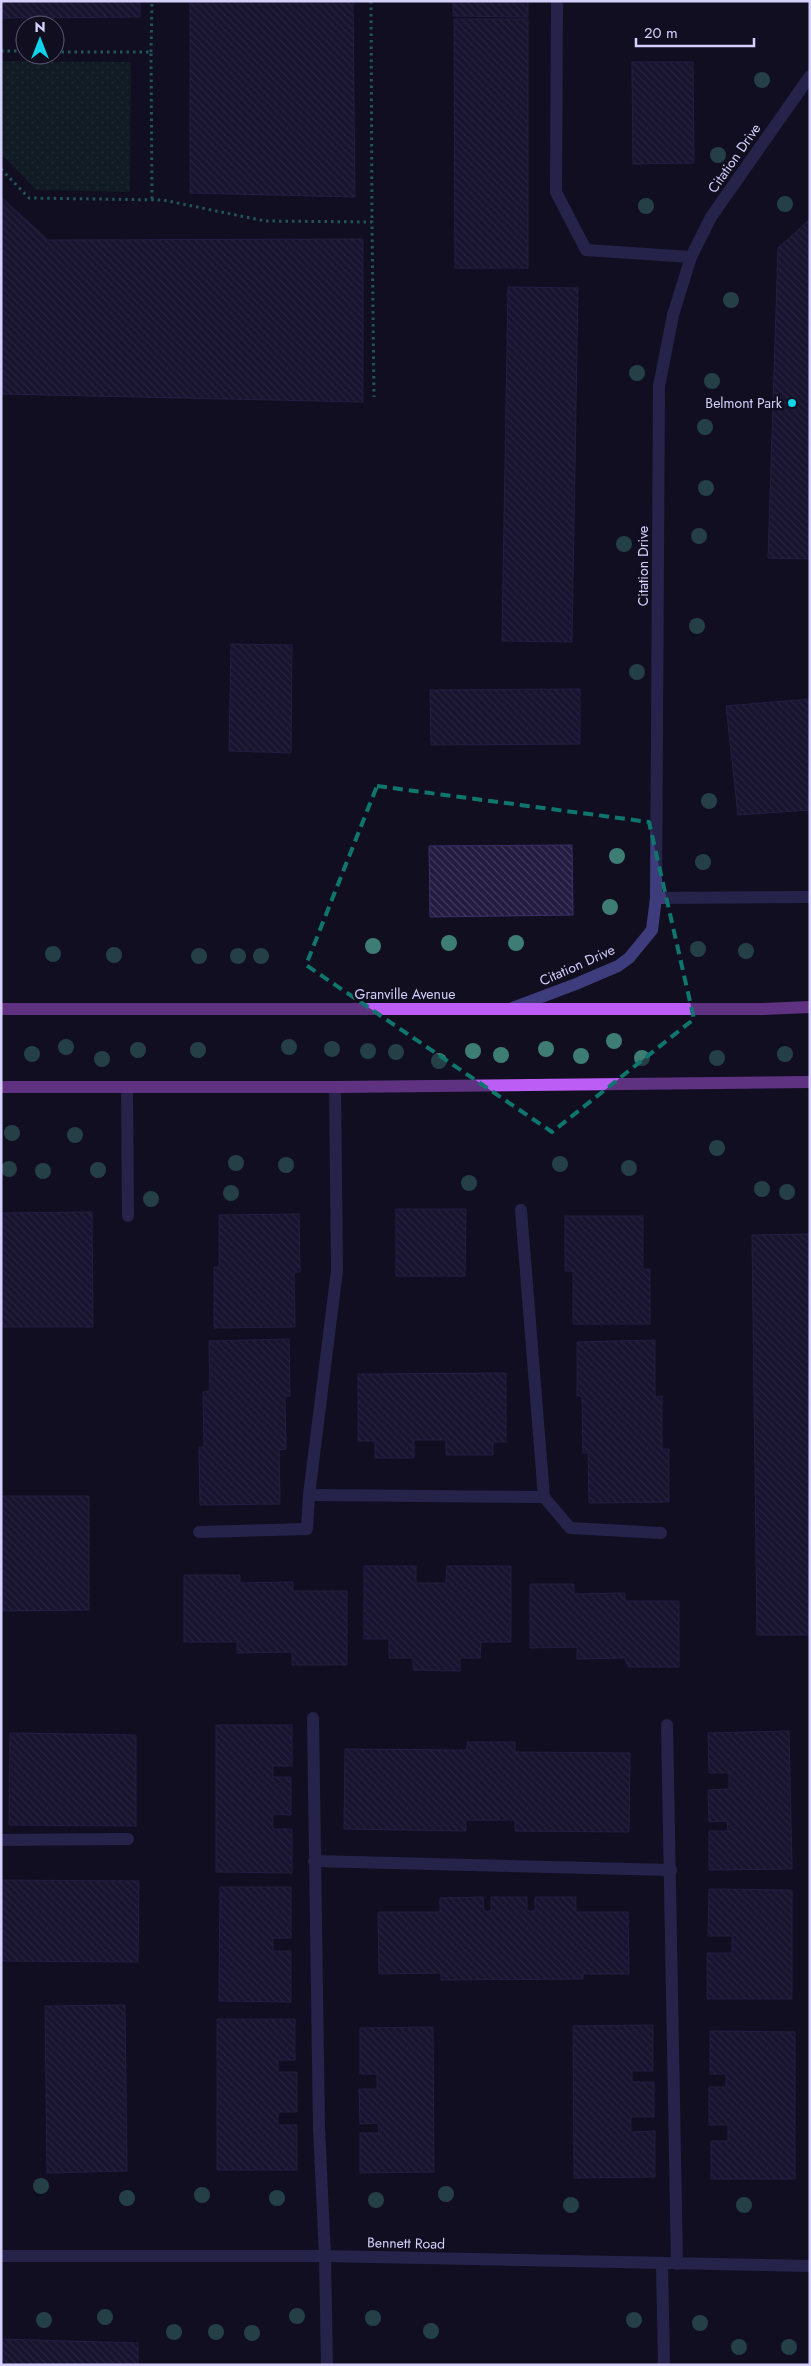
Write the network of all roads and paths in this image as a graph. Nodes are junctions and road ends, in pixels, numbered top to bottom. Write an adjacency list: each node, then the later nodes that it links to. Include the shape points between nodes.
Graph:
1 (152, 1): 7 (path)
2 (371, 1): 11 (path)
3 (557, 1): 12 (street, via 556,192 586,250)
4 (1, 51): 5 (path)
5 (15, 51)
6 (65, 52): 7 (path)
7 (152, 52): 10 (path)
8 (810, 76): 12 (street, Citation Drive, via 711,217)
9 (1, 169): 10 (path, via 28,198)
10 (152, 200): 11 (path, via 265,221)
11 (372, 222): 13 (path)
12 (691, 257): 15 (street, Citation Drive, via 673,314 659,386)
13 (374, 397)
14 (810, 897): 15 (street)
15 (656, 898): 18 (street, Citation Drive, via 652,930 629,958 576,984)
16 (810, 1007): 18 (main road, Granville Avenue)
17 (1, 1009): 18 (main road, Granville Avenue)
18 (509, 1009)
19 (810, 1082): 22 (main road)
20 (1, 1087): 21 (main road)
21 (127, 1087): 22 (main road); 24 (street)
22 (335, 1087): 25 (street, via 337,1270)
23 (520, 1210): 26 (street)
24 (128, 1216)
25 (309, 1495): 26 (street); 27 (street, via 307,1529)
26 (544, 1497): 28 (street, via 570,1528)
27 (199, 1532)
28 (661, 1533)
29 (313, 1718): 33 (street)
30 (667, 1725): 34 (street)
31 (128, 1839): 32 (street)
32 (1, 1840)
33 (314, 1861): 34 (street); 36 (street)
34 (671, 1870): 38 (street)
35 (1, 2256): 36 (street, Bennett Road)
36 (325, 2256): 37 (street, Bennett Road); 40 (street)
37 (662, 2264): 38 (street, Bennett Road); 41 (street)
38 (677, 2264): 39 (street, Bennett Road)
39 (810, 2266)
40 (327, 2365)
41 (664, 2365)

